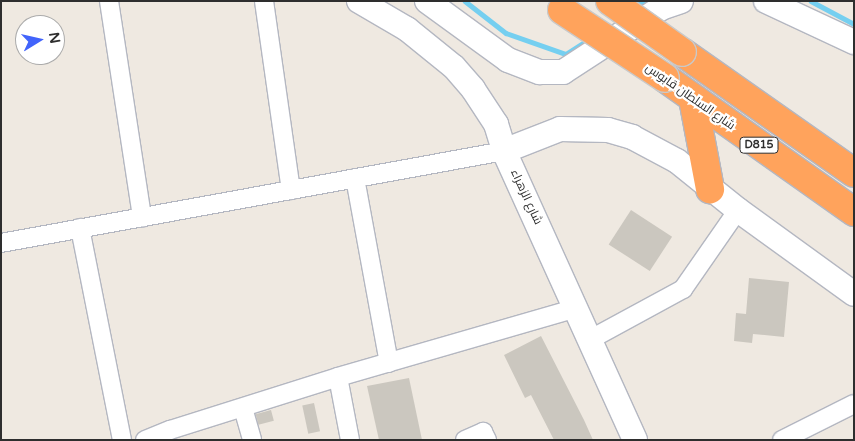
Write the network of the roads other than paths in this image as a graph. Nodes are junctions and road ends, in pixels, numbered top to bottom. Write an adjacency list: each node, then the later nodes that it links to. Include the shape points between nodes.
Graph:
1 (109, 1): 18 (street)
2 (264, 1): 15 (street)
3 (359, 1): 11 (street, شارع الزهراء, via 406,29 454,66 496,124)
4 (428, 1): 6 (street, via 508,60 540,72 563,72 661,8)
5 (610, 1): 12 (highway, D815, bridge)
6 (681, 1)
7 (766, 1): 9 (street)
8 (555, 6): 10 (highway, شارع السلطان قابوس / D815, bridge)
9 (854, 42)
10 (693, 99): 14 (highway); 17 (highway, شارع السلطان قابوس / D815)
11 (504, 150): 13 (street); 14 (street, via 560,129 608,130 632,138 677,162); 22 (street, شارع الزهراء)
12 (854, 173)
13 (355, 178): 15 (street); 24 (street)
14 (710, 189): 16 (street)
15 (291, 190): 18 (street)
16 (738, 210): 21 (street); 23 (street, via 683,289)
17 (854, 212)
18 (142, 217): 19 (street)
19 (80, 228): 20 (street); 30 (street)
20 (1, 243)
21 (854, 294)
22 (577, 308): 23 (street, شارع الزهراء); 24 (street)
23 (591, 339): 35 (street, شارع الزهراء)
24 (389, 363): 25 (street)
25 (338, 378): 27 (street); 33 (street)
26 (854, 404): 28 (street)
27 (243, 408): 31 (street); 32 (street)
28 (812, 433): 36 (street)
29 (485, 436): 34 (street)
30 (122, 440)
31 (145, 440)
32 (252, 440)
33 (350, 440)
34 (465, 440)
35 (635, 440)
36 (782, 440)

